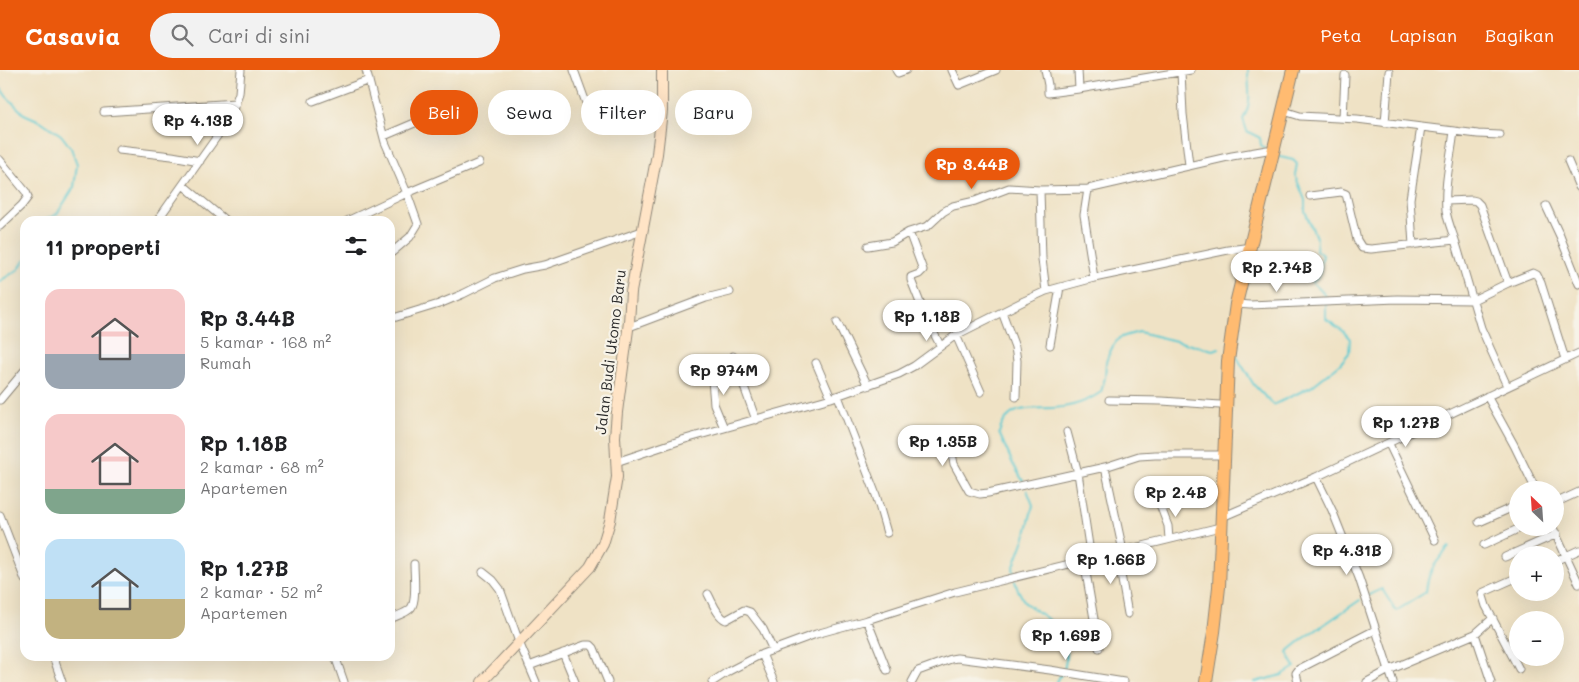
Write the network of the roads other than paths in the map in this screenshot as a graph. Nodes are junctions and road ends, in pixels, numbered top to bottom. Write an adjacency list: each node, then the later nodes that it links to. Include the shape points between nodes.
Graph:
1 (241, 70): 22 (street)
2 (366, 70): 17 (street)
3 (574, 70): 19 (street)
4 (662, 70): 20 (street, Jalan Budi Utomo Baru)
5 (896, 70): 6 (street, via 898,74)
6 (906, 70)
7 (952, 70): 8 (street, via 959,85)
8 (996, 70)
9 (1046, 70): 18 (street, via 1048,93)
10 (1078, 70): 18 (street)
11 (1192, 70): 14 (street)
12 (1286, 70): 34 (highway)
13 (1293, 70): 23 (highway)
14 (1181, 72): 18 (street); 39 (street)
15 (1389, 72): 26 (street)
16 (1345, 75): 25 (street)
17 (369, 80): 21 (street); 32 (street)
18 (1079, 89)
19 (582, 90)
20 (662, 90)
21 (313, 101)
22 (236, 104): 24 (street); 37 (street)
23 (1284, 111): 25 (street, via 1300,116); 40 (highway)
24 (104, 112)
25 (1343, 118): 26 (street)
26 (1385, 123): 28 (street)
27 (410, 125): 32 (street)
28 (1421, 127): 29 (street); 56 (street, via 1410,199)
29 (1454, 131): 31 (street); 47 (street)
30 (659, 135): 53 (street, Jalan Budi Utomo Baru)
31 (1500, 135)
32 (384, 136): 45 (street)
33 (119, 150): 37 (street)
34 (1267, 150): 39 (street); 40 (highway)
35 (0, 160): 52 (street, via 28,197)
36 (1568, 161): 42 (street)
37 (200, 162): 41 (street)
38 (478, 163): 45 (street)
39 (1189, 165): 43 (street)
40 (1264, 178): 58 (highway); 67 (highway)
41 (183, 185): 49 (street); 50 (street)
42 (1579, 187)
43 (1088, 189): 44 (street); 60 (street, via 1084,215)
44 (1040, 190): 54 (street, via 1009,188 953,206 928,226); 64 (street)
45 (407, 193): 51 (street); 59 (street, via 418,224 410,237)
46 (1310, 196): 56 (street, via 1346,194 1357,240 1362,248)
47 (1446, 201): 55 (street); 61 (street, via 1472,200 1480,205)
48 (1546, 206): 62 (street)
49 (161, 216)
50 (220, 216)
51 (358, 216)
52 (0, 226)
53 (642, 230): 69 (street, via 546,265 495,278 439,304); 71 (street, Jalan Budi Utomo Baru)
54 (910, 232): 57 (street, via 892,242); 73 (street, via 923,270 911,280)
55 (1455, 240): 56 (street); 66 (street)
56 (1413, 245)
57 (868, 246)
58 (1244, 248): 60 (street); 89 (highway, via 1223,337)
59 (395, 250)
60 (1094, 278): 63 (street)
61 (1508, 284): 66 (street); 77 (street, via 1531,274 1537,275)
62 (1579, 284)
63 (1060, 287): 64 (street); 74 (street)
64 (1046, 291): 68 (street)
65 (730, 292): 71 (street)
66 (1473, 300): 67 (street); 82 (street, via 1485,338)
67 (1236, 304): 106 (highway, via 1228,361)
68 (1002, 312): 72 (street); 84 (street, via 1015,347)
69 (395, 317)
70 (837, 322): 81 (street)
71 (628, 327): 96 (street, Jalan Budi Utomo Baru, via 617,412)
72 (956, 335): 73 (street); 83 (street)
73 (940, 345): 81 (street, via 914,366)
74 (1050, 345)
75 (1579, 353): 77 (street)
76 (733, 356): 90 (street)
77 (1564, 359): 82 (street)
78 (816, 363): 86 (street)
79 (711, 368): 91 (street, via 714,404)
80 (20, 376): 87 (street)
81 (868, 386): 86 (street)
82 (1508, 386): 85 (street)
83 (981, 392)
84 (1016, 396)
85 (1487, 396): 94 (street); 100 (street)
86 (834, 397): 90 (street); 108 (street, via 876,495)
87 (0, 400)
88 (1110, 400): 89 (street)
89 (1220, 405): 95 (highway)
90 (756, 420): 91 (street)
91 (724, 428): 96 (street)
92 (948, 432): 98 (street, via 954,464 969,491 988,493)
93 (1067, 432): 98 (street)
94 (1389, 444): 99 (street); 113 (street)
95 (1218, 455): 97 (street, via 1147,455); 106 (highway)
96 (616, 462): 132 (street, Jalan Budi Utomo Baru, via 610,521 603,544 579,580)
97 (1105, 467): 98 (street); 116 (street)
98 (1078, 473): 119 (street)
99 (1316, 478): 106 (street); 130 (street, via 1359,578)
100 (1532, 481)
101 (1579, 492): 102 (street)
102 (1564, 499)
103 (1159, 502): 112 (street)
104 (1509, 509): 107 (street)
105 (0, 515): 121 (street)
106 (1219, 522): 112 (street); 154 (highway, via 1212,608); 155 (highway, via 1217,609)
107 (1478, 522)
108 (887, 533)
109 (1509, 533): 114 (street)
110 (1546, 536): 118 (street)
111 (1557, 536): 117 (street)
112 (1169, 539): 116 (street)
113 (1435, 540)
114 (1484, 545)
115 (1579, 550): 117 (street)
116 (1120, 552): 119 (street); 126 (street)
117 (1566, 556): 124 (street)
118 (1506, 557)
119 (1087, 560): 129 (street, via 935,598); 133 (street)
120 (414, 564): 127 (street, via 412,607)
121 (20, 567)
122 (483, 572): 132 (street, via 500,589)
123 (1509, 581): 128 (street, via 1482,592)
124 (1579, 584)
125 (708, 594): 134 (street, via 720,616 726,620 744,610 750,612)
126 (1128, 614)
127 (395, 616)
128 (1493, 618): 131 (street); 142 (street)
129 (867, 620): 134 (street, via 801,638); 140 (street)
130 (1375, 630): 141 (street); 156 (street, via 1299,669 1296,673)
131 (1475, 634): 141 (street); 143 (street)
132 (519, 642): 139 (street); 146 (street, Jalan Budi Utomo Baru)
133 (1098, 648)
134 (773, 650): 136 (street)
135 (563, 654): 139 (street); 148 (street); 149 (street, via 586,645 592,646)
136 (762, 654): 150 (street); 151 (street)
137 (55, 661): 144 (street)
138 (337, 661): 145 (street)
139 (529, 666): 147 (street)
140 (887, 670)
141 (1389, 670): 157 (street); 158 (street)
142 (1519, 670)
143 (1488, 681)
144 (62, 682)
145 (344, 682)
146 (482, 682)
147 (536, 682)
148 (575, 682)
149 (608, 682)
150 (712, 682)
151 (774, 682)
152 (912, 682): 153 (street, via 918,671 958,658)
153 (1124, 682)
154 (1201, 682)
155 (1206, 682)
156 (1298, 682)
157 (1367, 682)
158 (1393, 682)

